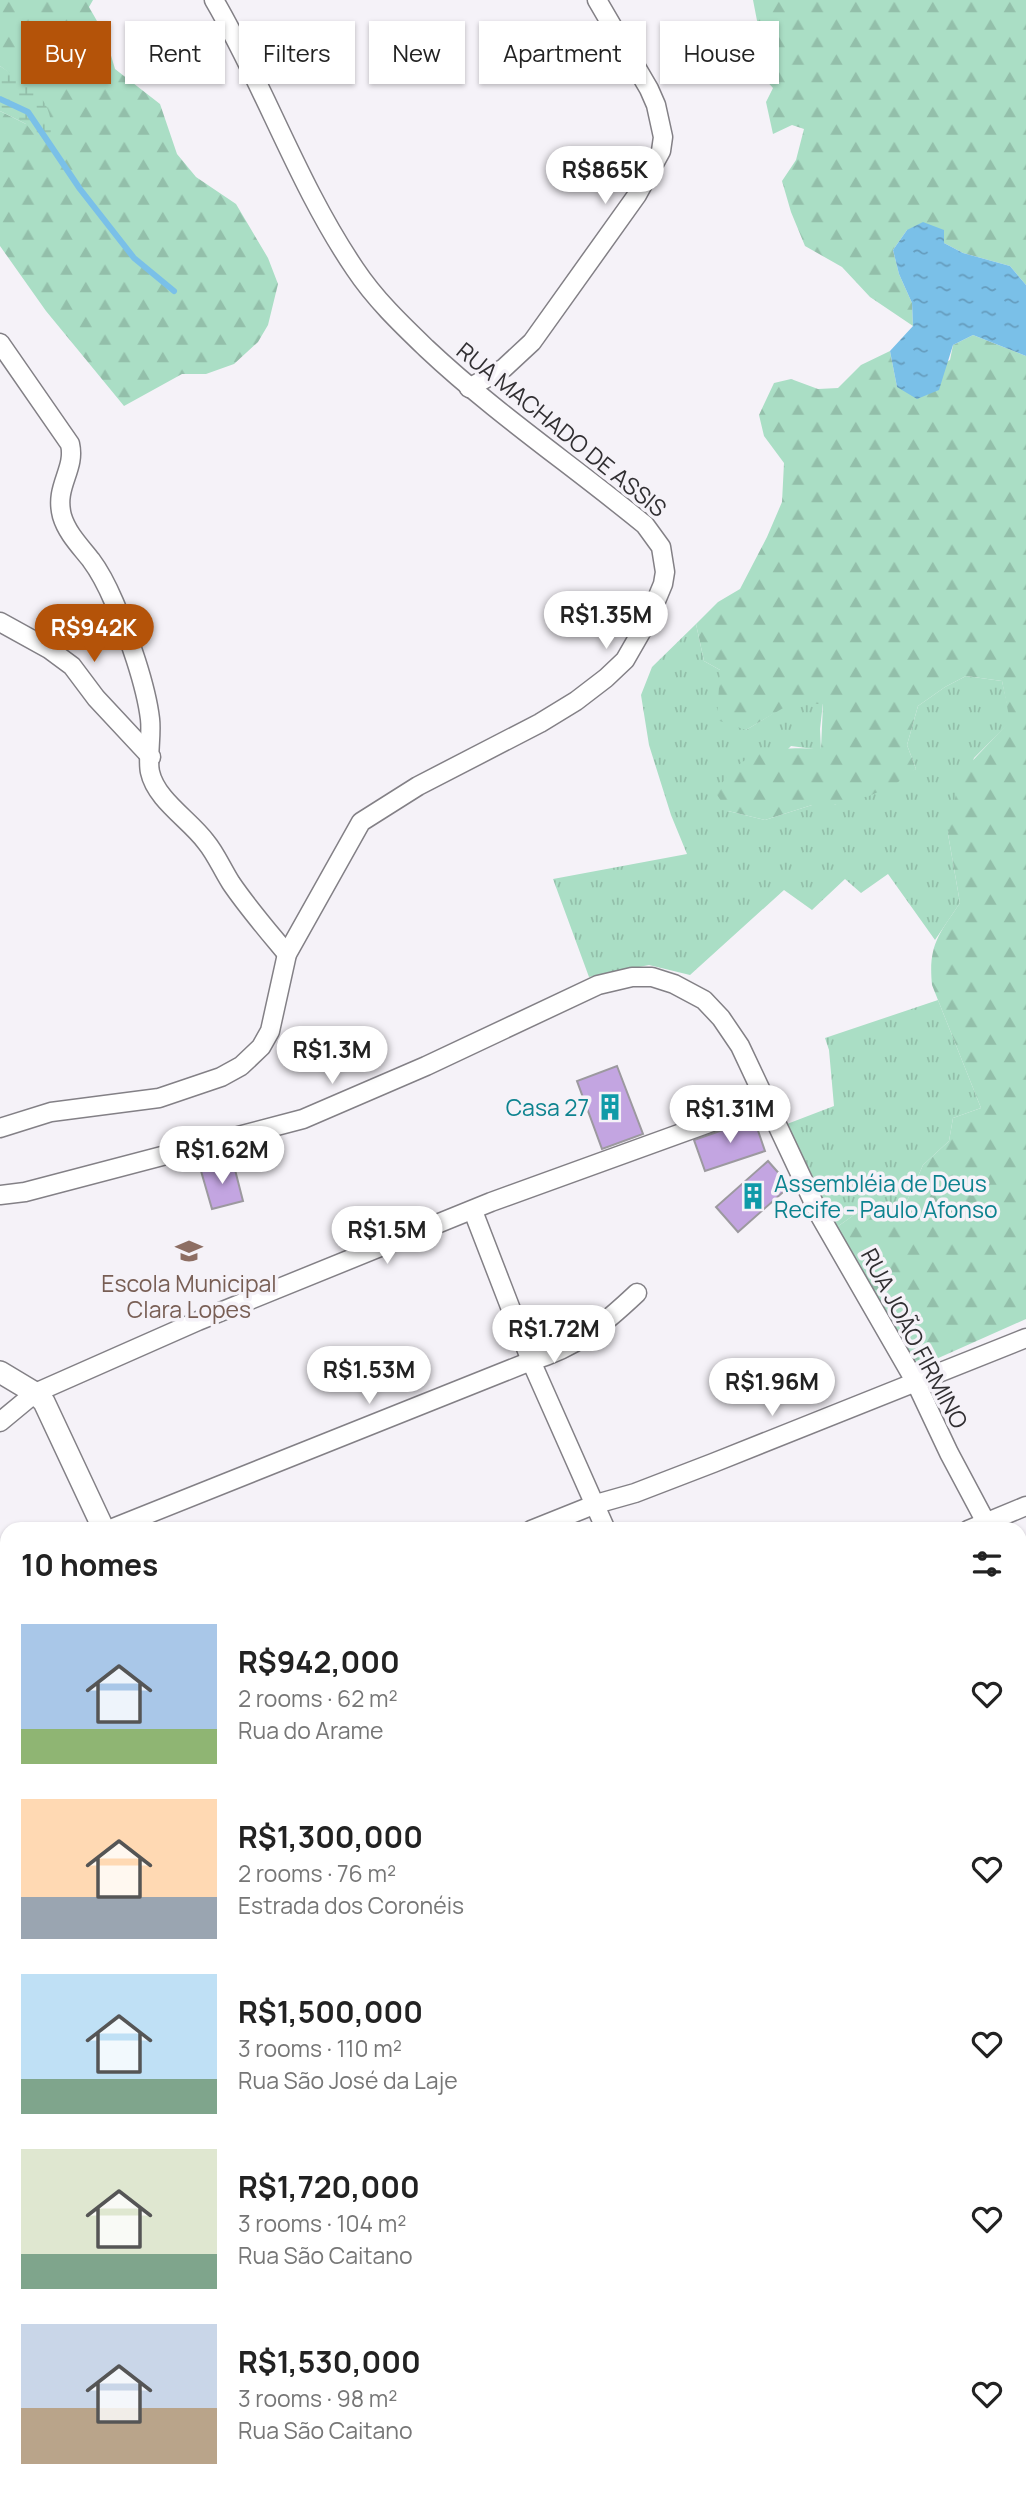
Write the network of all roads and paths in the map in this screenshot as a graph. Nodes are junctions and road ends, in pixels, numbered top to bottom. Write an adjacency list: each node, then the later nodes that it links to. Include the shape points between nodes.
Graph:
1 (214, 0): 4 (street, RUA MACHADO DE ASSIS, via 354,268 385,309)
2 (597, 0): 4 (street, via 653,97 663,137 661,150 637,195 532,342 504,368)
3 (0, 344): 6 (street, via 69,444 72,457 62,482 62,516 114,601 150,716)
4 (469, 388): 7 (street, RUA MACHADO DE ASSIS, via 645,525 661,547 663,584 637,641 606,678 540,723 418,786 361,822)
5 (0, 622): 6 (street, via 72,666)
6 (151, 757): 7 (street, via 150,771 162,794 208,844)
7 (287, 954): 9 (street, RUA MACHADO DE ASSIS, via 270,1031 241,1066 159,1098 51,1112)
8 (767, 1102): 10 (street, RUA JOÃO FIRMINO, via 740,1046 704,1000 674,984 632,977 582,992 303,1119); 11 (street); 16 (street, RUA JOÃO FIRMINO, via 820,1216)
9 (0, 1128)
10 (0, 1195)
11 (473, 1211): 14 (street); 17 (street, via 198,1321)
12 (637, 1293): 14 (street, via 578,1342)
13 (1026, 1338): 16 (street)
14 (531, 1362): 19 (street); 22 (street)
15 (0, 1371): 17 (street)
16 (915, 1381): 19 (street, via 713,1463); 25 (street, RUA JOÃO FIRMINO)
17 (35, 1393): 18 (street); 21 (street, via 51,1413)
18 (0, 1422)
19 (596, 1504): 23 (street); 24 (street)
20 (1026, 1506): 26 (street)
21 (102, 1522)
22 (126, 1522)
23 (551, 1522)
24 (603, 1522)
25 (986, 1522)
26 (996, 1522)

